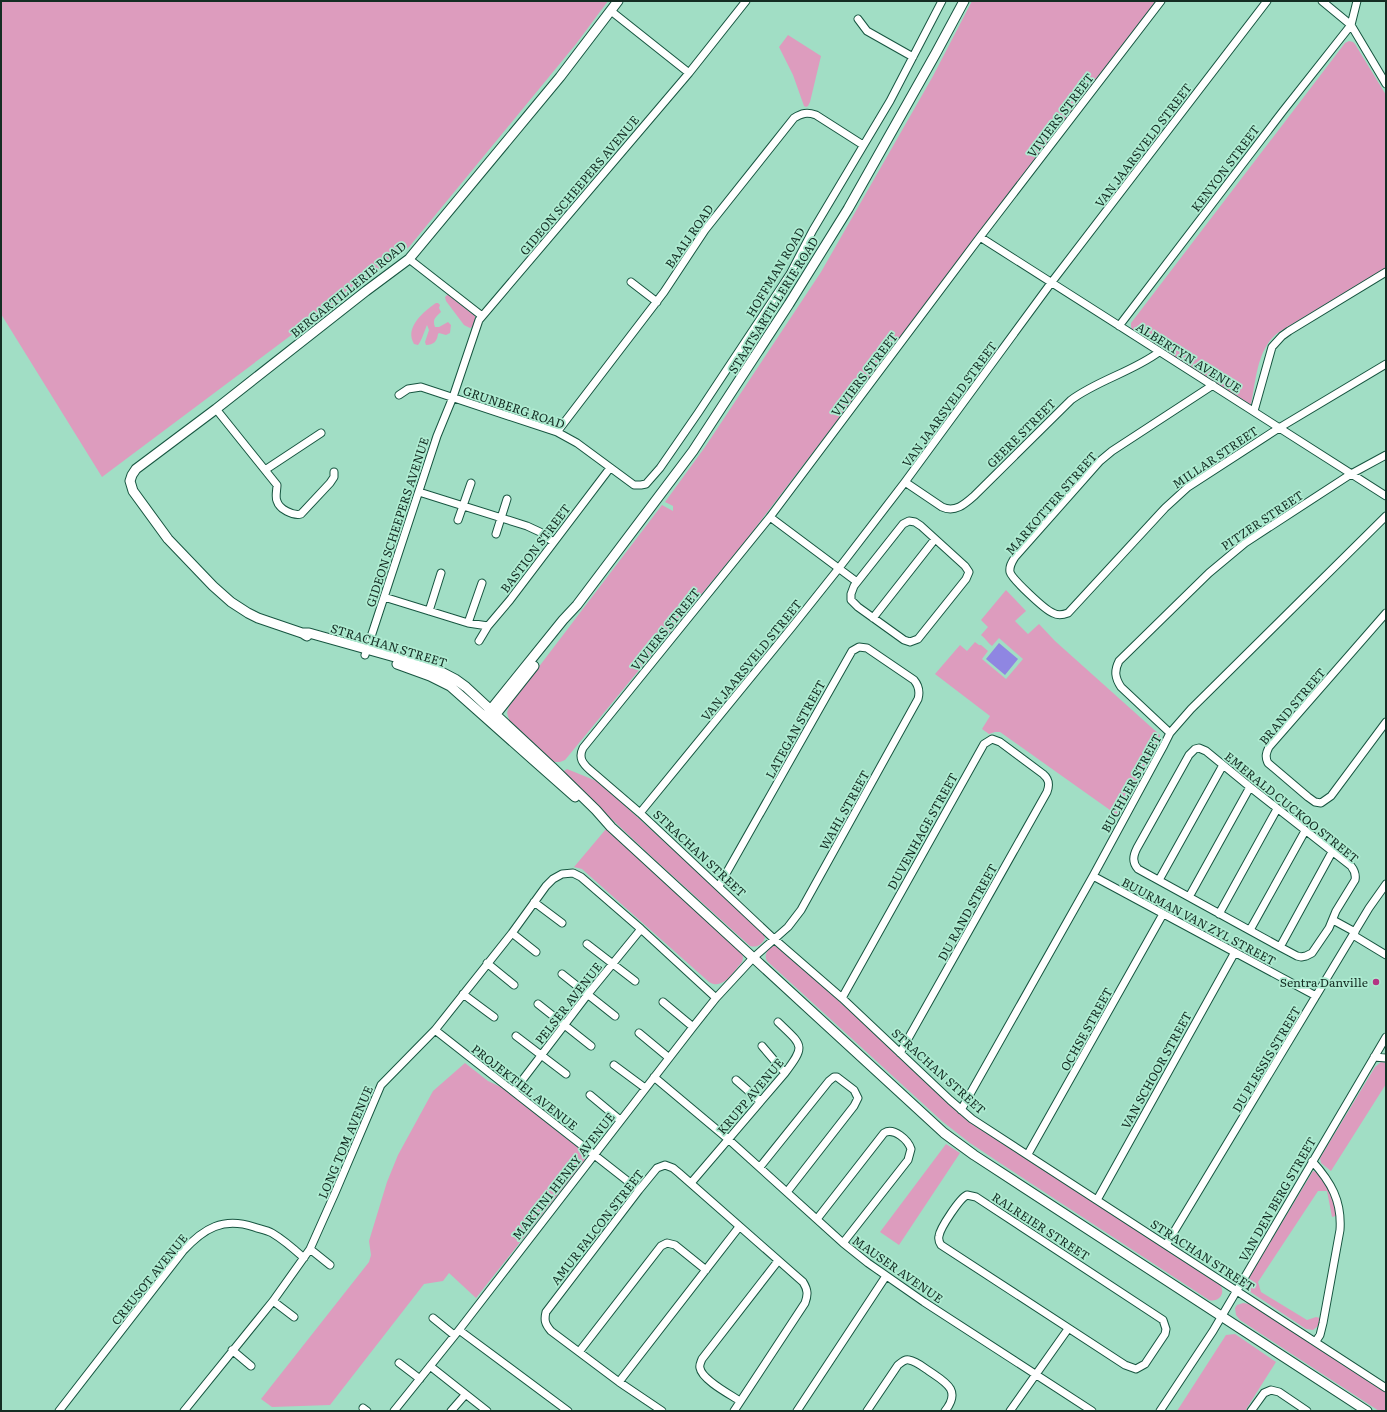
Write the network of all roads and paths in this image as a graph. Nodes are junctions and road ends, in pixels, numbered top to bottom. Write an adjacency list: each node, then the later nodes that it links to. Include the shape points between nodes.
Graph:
1 (618, 1): 9 (street, BERGARTILLERIE ROAD)
2 (746, 1): 13 (street, GIDEON SCHEEPERS AVENUE)
3 (942, 1): 12 (street, HOFFMAN ROAD)
4 (964, 1): 68 (street, STAATSARTILLERIE ROAD, via 848,209 693,451)
5 (1161, 1): 16 (street, VIVIERS STREET)
6 (1267, 1): 20 (street, VAN JAARSVELD STREET)
7 (1322, 1): 11 (street)
8 (1357, 1): 11 (street)
9 (611, 11): 13 (street); 17 (street, BERGARTILLERIE ROAD, via 560,77)
10 (858, 19): 12 (street, via 867,31)
11 (1351, 25): 14 (street); 23 (street, KENYON STREET)
12 (913, 57): 15 (street, HOFFMAN ROAD)
13 (689, 73): 22 (street, GIDEON SCHEEPERS AVENUE)
14 (1386, 84)
15 (863, 145): 21 (street, BAAIJ ROAD, via 816,115 800,114 794,118 705,230); 40 (street, HOFFMAN ROAD, via 790,274 698,413 660,468)
16 (980, 237): 20 (street, ALBERTYN AVENUE); 48 (street, VIVIERS STREET)
17 (409, 259): 22 (street); 29 (street, BERGARTILLERIE ROAD)
18 (1386, 272): 30 (street, via 1289,331 1277,342 1270,354)
19 (631, 282): 21 (street)
20 (1051, 283): 23 (street, ALBERTYN AVENUE); 41 (street, VAN JAARSVELD STREET)
21 (657, 302): 32 (street, BAAIJ ROAD)
22 (482, 316): 28 (street, GIDEON SCHEEPERS AVENUE)
23 (1119, 326): 24 (street, ALBERTYN AVENUE)
24 (1159, 352): 26 (street, ALBERTYN AVENUE); 41 (street, GEERE STREET, via 1143,364 1071,400 974,496 957,508 942,507)
25 (1386, 364): 31 (street, MILLAR STREET)
26 (1213, 385): 30 (street, ALBERTYN AVENUE); 61 (street, MARKOTTER STREET, via 1100,461 1015,557 1010,571 1015,579 1050,612)
27 (399, 395): 28 (street, via 408,389 418,387)
28 (453, 397): 32 (street, GRUNBERG ROAD); 43 (street, GIDEON SCHEEPERS AVENUE)
29 (216, 410): 36 (street, BERGARTILLERIE ROAD); 37 (street)
30 (1254, 411): 31 (street, ALBERTYN AVENUE)
31 (1279, 428): 39 (street, ALBERTYN AVENUE); 61 (street, MILLAR STREET, via 1176,496)
32 (557, 432): 35 (street, GRUNBERG ROAD, via 577,443)
33 (320, 433): 37 (street)
34 (1386, 455): 39 (street, PITZER STREET)
35 (610, 468): 40 (street, GRUNBERG ROAD, via 634,485 644,485); 53 (street, BASTION STREET)
36 (136, 469): 66 (street, STRACHAN STREET, via 130,481 133,491 168,539 231,602 258,618 308,637)
37 (265, 470): 38 (street, via 277,485 276,501 284,510 297,516 330,483)
38 (334, 472)
39 (1352, 474): 44 (street, ALBERTYN AVENUE); 70 (street, PITZER STREET, via 1245,542 1119,661 1115,672 1121,687)
40 (647, 482)
41 (905, 482): 54 (street, VAN JAARSVELD STREET)
42 (471, 483): 46 (street)
43 (419, 492): 46 (street); 58 (street, GIDEON SCHEEPERS AVENUE)
44 (1386, 496)
45 (507, 499): 49 (street)
46 (462, 506): 49 (street); 50 (street)
47 (1386, 516): 70 (street, BUCHLER STREET, via 1191,709)
48 (770, 517): 54 (street); 71 (street, VIVIERS STREET, via 582,748)
49 (501, 518): 51 (street); 53 (street, via 536,530)
50 (458, 520)
51 (496, 534)
52 (935, 539): 56 (street, via 915,522 906,522); 62 (street); 62 (street, via 965,566 969,572 966,579 914,641 904,640)
53 (553, 542): 64 (street, BASTION STREET)
54 (839, 568): 56 (street); 76 (street, VAN JAARSVELD STREET)
55 (441, 573): 59 (street)
56 (856, 582): 62 (street, via 851,600)
57 (482, 583): 63 (street)
58 (384, 597): 59 (street); 66 (street, GIDEON SCHEEPERS AVENUE)
59 (429, 611): 63 (street)
60 (1386, 613): 69 (street, BRAND STREET, via 1267,752 1268,763 1308,798 1321,803 1331,796)
61 (1064, 615)
62 (873, 618)
63 (468, 622): 64 (street)
64 (488, 626): 65 (street, BASTION STREET)
65 (479, 641)
66 (365, 652): 68 (street, STRACHAN STREET, via 444,672 466,686)
67 (917, 684): 82 (street, LATEGAN STREET, via 867,648 860,647 852,651); 93 (street, WAHL STREET, via 918,699 801,910 788,927)
68 (491, 715): 99 (street, STRACHAN STREET, via 589,803 604,820)
69 (1386, 722)
70 (1170, 733): 79 (street, BUCHLER STREET)
71 (581, 756): 76 (street, STRACHAN STREET, via 583,764)
72 (1223, 765): 74 (street, EMERALD CUCKOO STREET); 80 (street); 80 (street, EMERALD CUCKOO STREET, via 1203,749 1195,749 1189,755 1134,856 1138,869)
73 (1048, 779): 109 (street, DUVENHAGE STREET, via 1000,742 992,740 984,744); 123 (street, DU RAND STREET, via 1047,792)
74 (1250, 787): 75 (street, EMERALD CUCKOO STREET); 83 (street)
75 (1277, 809): 77 (street, EMERALD CUCKOO STREET); 86 (street)
76 (640, 813): 82 (street, STRACHAN STREET)
77 (1305, 831): 78 (street, EMERALD CUCKOO STREET); 90 (street)
78 (1332, 852): 87 (street, EMERALD CUCKOO STREET, via 1351,866 1355,875 1355,880); 95 (street)
79 (1093, 876): 85 (street, BUURMAN VAN ZYL STREET); 137 (street, BUCHLER STREET)
80 (1159, 880): 83 (street, EMERALD CUCKOO STREET)
81 (1386, 884): 92 (street, DU PLESSIS STREET)
82 (719, 886): 93 (street, STRACHAN STREET)
83 (1189, 897): 86 (street, EMERALD CUCKOO STREET)
84 (534, 902): 88 (street); 89 (street, LONG TOM AVENUE, via 546,886 562,874 573,873); 91 (street, LONG TOM AVENUE)
85 (1163, 914): 97 (street, BUURMAN VAN ZYL STREET); 141 (street, OCHSE STREET)
86 (1220, 914): 90 (street, EMERALD CUCKOO STREET)
87 (1333, 920): 92 (street); 95 (street, EMERALD CUCKOO STREET, via 1309,955 1297,956)
88 (562, 924)
89 (641, 929): 101 (street, PELSER AVENUE); 108 (street)
90 (1250, 930): 95 (street, EMERALD CUCKOO STREET)
91 (512, 933): 96 (street); 100 (street, LONG TOM AVENUE)
92 (1354, 933): 98 (street); 107 (street, DU PLESSIS STREET)
93 (774, 938): 99 (street, WAHL STREET); 109 (street, STRACHAN STREET)
94 (587, 944): 101 (street)
95 (1280, 947)
96 (536, 952)
97 (1234, 952): 107 (street, BUURMAN VAN ZYL STREET); 147 (street, VAN SCHOOR STREET)
98 (1386, 955)
99 (753, 958): 108 (street, MARTINI HENRY AVENUE); 160 (street, STRACHAN STREET, via 957,1144)
100 (487, 963): 104 (street); 105 (street, LONG TOM AVENUE)
101 (612, 964): 103 (street); 106 (street, PELSER AVENUE)
102 (562, 974): 106 (street)
103 (635, 981)
104 (514, 985)
105 (463, 994): 113 (street); 117 (street, LONG TOM AVENUE)
106 (588, 994): 112 (street); 115 (street, PELSER AVENUE)
107 (1316, 996): 151 (street, DU PLESSIS STREET)
108 (716, 998): 116 (street, MARTINI HENRY AVENUE)
109 (842, 998): 123 (street, STRACHAN STREET)
110 (663, 1002): 116 (street)
111 (538, 1004): 115 (street)
112 (615, 1016)
113 (494, 1017)
114 (778, 1022): 129 (street, KRUPP AVENUE, via 793,1036 800,1048 798,1056)
115 (564, 1025): 121 (street); 124 (street, PELSER AVENUE)
116 (693, 1027): 125 (street, MARTINI HENRY AVENUE)
117 (435, 1030): 134 (street, PROJEKTIEL AVENUE); 152 (street, LONG TOM AVENUE, via 379,1089)
118 (639, 1033): 125 (street)
119 (516, 1036): 124 (street)
120 (1386, 1037): 126 (street, VAN DEN BERG STREET)
121 (591, 1046)
122 (762, 1046): 129 (street)
123 (900, 1053): 137 (street, STRACHAN STREET)
124 (541, 1056): 130 (street); 134 (street, PELSER AVENUE)
125 (668, 1057): 131 (street, MARTINI HENRY AVENUE)
126 (1374, 1057): 127 (street); 142 (street, VAN DEN BERG STREET)
127 (1386, 1058)
128 (614, 1065): 133 (street)
129 (785, 1073): 136 (street, KRUPP AVENUE)
130 (566, 1074)
131 (654, 1077): 133 (street, MARTINI HENRY AVENUE); 139 (street, MAUSER AVENUE)
132 (736, 1080): 136 (street)
133 (645, 1088): 138 (street, MARTINI HENRY AVENUE)
134 (514, 1092): 140 (street, PROJEKTIEL AVENUE)
135 (590, 1095): 138 (street)
136 (760, 1101): 139 (street, KRUPP AVENUE)
137 (961, 1110): 141 (street, STRACHAN STREET)
138 (620, 1120): 140 (street, MARTINI HENRY AVENUE)
139 (728, 1139): 143 (street, MAUSER AVENUE); 144 (street, KRUPP AVENUE)
140 (593, 1154): 145 (street, PROJEKTIEL AVENUE); 164 (street, MARTINI HENRY AVENUE)
141 (1028, 1154): 147 (street, STRACHAN STREET)
142 (1312, 1161): 158 (street, VAN DEN BERG STREET); 165 (street, via 1332,1186 1341,1221 1323,1323)
143 (760, 1167): 146 (street, MAUSER AVENUE); 146 (street, via 829,1081 837,1077 852,1088 858,1098 854,1106)
144 (691, 1183): 145 (street, AMUR FALCON STREET, via 673,1168 665,1165 657,1168); 149 (street, AMUR FALCON STREET)
145 (639, 1190): 167 (street, AMUR FALCON STREET, via 546,1312 546,1325)
146 (787, 1192): 148 (street, MAUSER AVENUE)
147 (1097, 1200): 151 (street, STRACHAN STREET)
148 (817, 1219): 150 (street, MAUSER AVENUE); 150 (street, via 884,1133 896,1133 908,1143 911,1149 908,1160)
149 (739, 1227): 154 (street, AMUR FALCON STREET); 156 (street)
150 (843, 1243): 157 (street, MAUSER AVENUE)
151 (1166, 1245): 158 (street, STRACHAN STREET)
152 (310, 1249): 153 (street, LONG TOM AVENUE); 155 (street)
153 (304, 1258): 159 (street, LONG TOM AVENUE); 180 (street, CREUSOT AVENUE, via 271,1232 251,1226 228,1223 205,1231 183,1251)
154 (778, 1261): 176 (street, AMUR FALCON STREET, via 803,1282 808,1296); 176 (street, via 700,1364 702,1373 708,1379)
155 (330, 1265)
156 (706, 1270): 167 (street, via 674,1245 661,1246); 173 (street)
157 (886, 1276): 171 (street, MAUSER AVENUE); 187 (street)
158 (1236, 1291): 160 (street, VAN DEN BERG STREET); 165 (street, STRACHAN STREET)
159 (273, 1301): 161 (street); 166 (street, LONG TOM AVENUE)
160 (1221, 1316): 192 (street, VAN DEN BERG STREET); 195 (street, STRACHAN STREET)
161 (294, 1317)
162 (433, 1318): 164 (street)
163 (1068, 1329): 163 (street, RALREIER STREET, via 941,1245 939,1234 964,1196 976,1197 1153,1312 1163,1320 1166,1329 1145,1364 1136,1369 1125,1365); 171 (street)
164 (456, 1332): 170 (street, MARTINI HENRY AVENUE); 184 (street)
165 (1316, 1341): 174 (street, STRACHAN STREET)
166 (232, 1350): 169 (street); 179 (street, LONG TOM AVENUE)
167 (579, 1352): 173 (street, AMUR FALCON STREET)
168 (400, 1363): 172 (street)
169 (251, 1366)
170 (430, 1366): 172 (street, MARTINI HENRY AVENUE); 175 (street)
171 (1036, 1374): 178 (street, MAUSER AVENUE); 190 (street)
172 (420, 1379): 181 (street, MARTINI HENRY AVENUE)
173 (619, 1382): 185 (street, AMUR FALCON STREET)
174 (1386, 1388)
175 (465, 1395): 182 (street); 183 (street)
176 (740, 1401): 186 (street, AMUR FALCON STREET)
177 (947, 1409): 188 (street, via 952,1395 950,1386 916,1362 908,1360 898,1365); 189 (street)
178 (1084, 1409): 191 (street, MAUSER AVENUE)
179 (188, 1410)
180 (59, 1411)
181 (394, 1411)
182 (451, 1411)
183 (487, 1411)
184 (568, 1411)
185 (662, 1411)
186 (734, 1411)
187 (798, 1411)
188 (867, 1411)
189 (956, 1411)
190 (1010, 1411)
191 (1092, 1411)
192 (1160, 1411)
193 (1251, 1411): 194 (street, via 1269,1390 1278,1392)
194 (1307, 1411)
195 (1367, 1411)

